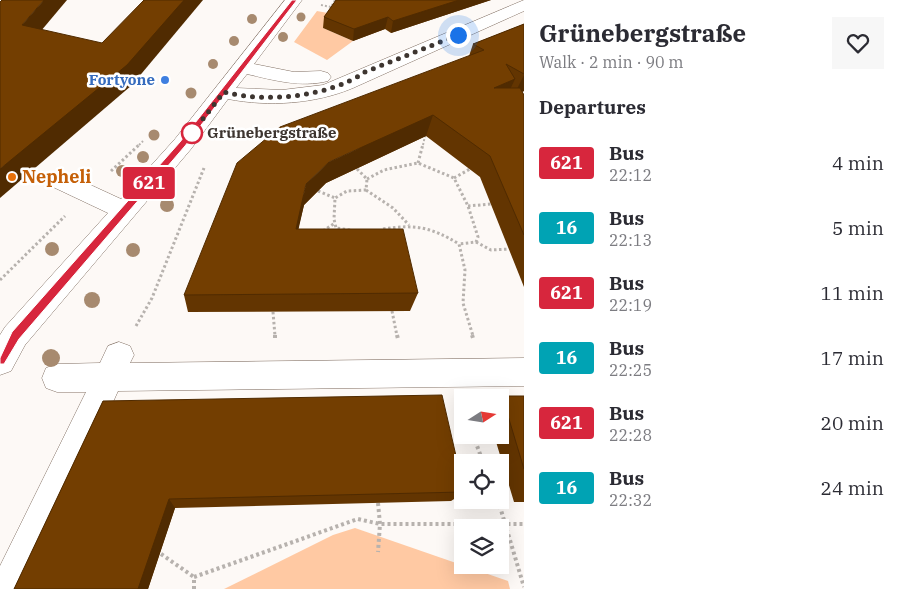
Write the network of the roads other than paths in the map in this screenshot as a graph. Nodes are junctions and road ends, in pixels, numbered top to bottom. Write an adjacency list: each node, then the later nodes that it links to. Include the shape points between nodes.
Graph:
1 (294, 0): 3 (street)
2 (524, 5): 4 (street)
3 (243, 68): 4 (street, via 294,78); 5 (street)
4 (365, 72): 5 (street, via 352,82 303,93 265,98)
5 (224, 92): 7 (street)
6 (61, 181): 7 (street)
7 (125, 211): 8 (street)
8 (8, 334): 9 (street)
9 (0, 361)
10 (114, 366): 11 (street); 12 (street); 13 (street)
11 (524, 372)
12 (56, 378)
13 (9, 589)

